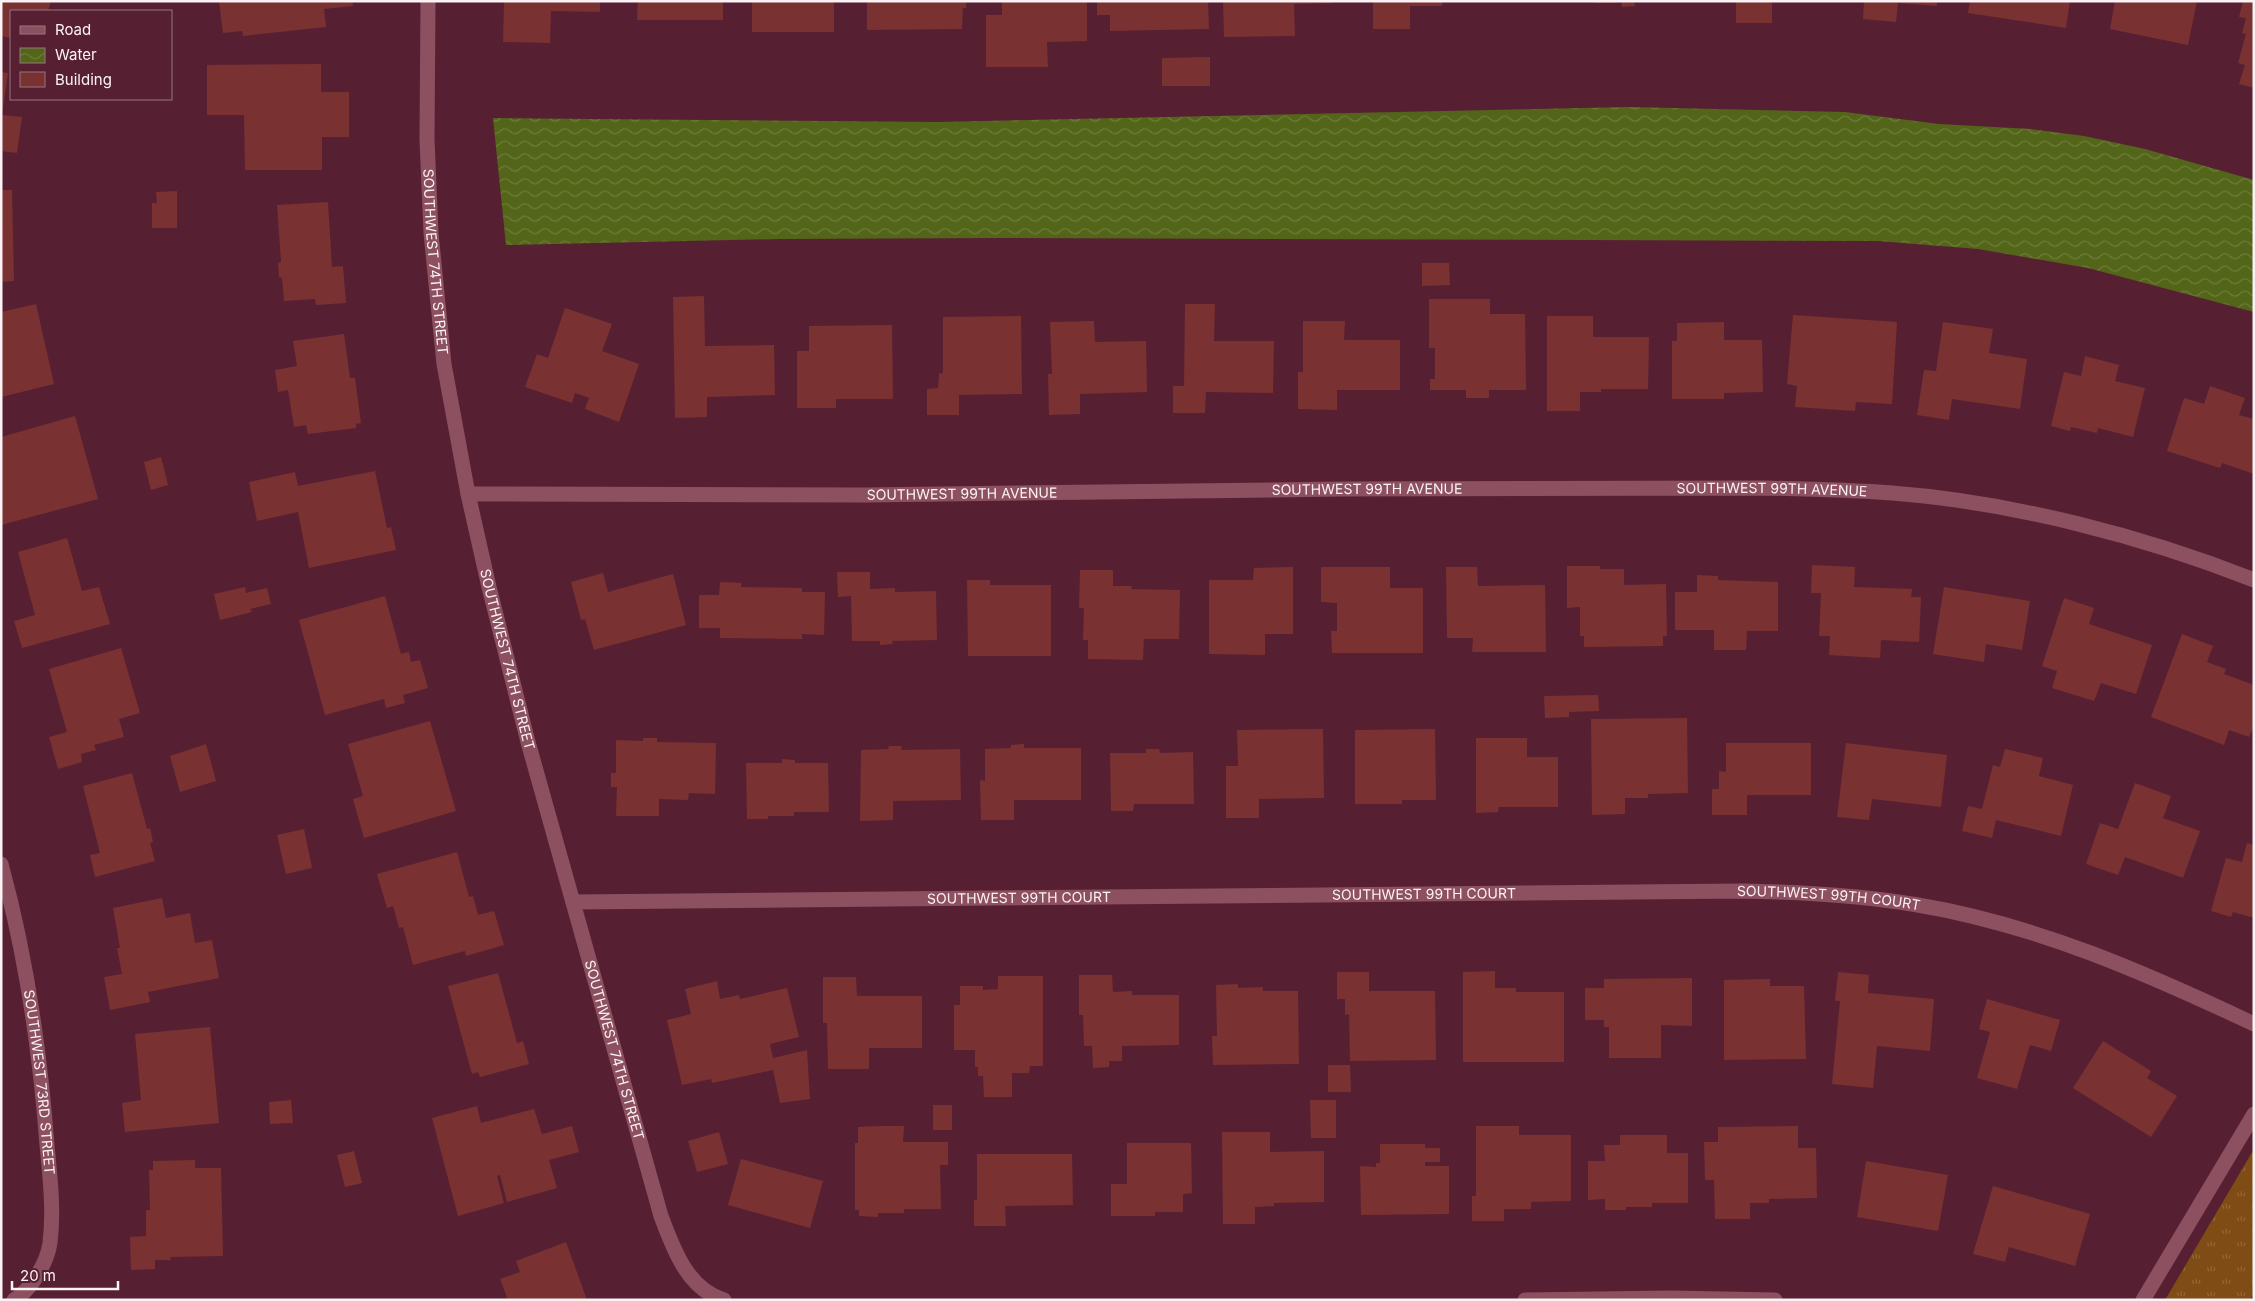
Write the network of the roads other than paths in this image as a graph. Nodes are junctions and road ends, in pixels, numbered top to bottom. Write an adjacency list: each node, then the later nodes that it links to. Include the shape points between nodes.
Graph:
1 (429, 3): 2 (street, SOUTHWEST 74TH STREET, via 427,139 431,233 444,364)
2 (468, 494): 3 (street, SOUTHWEST 99TH AVENUE, via 866,495 1372,488 1763,488 1894,493 2026,513 2117,535); 5 (street, SOUTHWEST 74TH STREET, via 524,724)
3 (2254, 580)
4 (1, 864): 8 (street, SOUTHWEST 73RD STREET, via 21,950 35,1033 50,1186 50,1245 32,1282)
5 (573, 902): 6 (street, SOUTHWEST 99TH COURT, via 1744,891 1851,896 1948,911 2046,937 2152,977); 9 (street, SOUTHWEST 74TH STREET, via 661,1216 678,1257 701,1288)
6 (2254, 1024)
7 (2254, 1114): 12 (street)
8 (17, 1298)
9 (724, 1300)
10 (1525, 1300): 11 (street)
11 (1775, 1300)
12 (2143, 1300)

